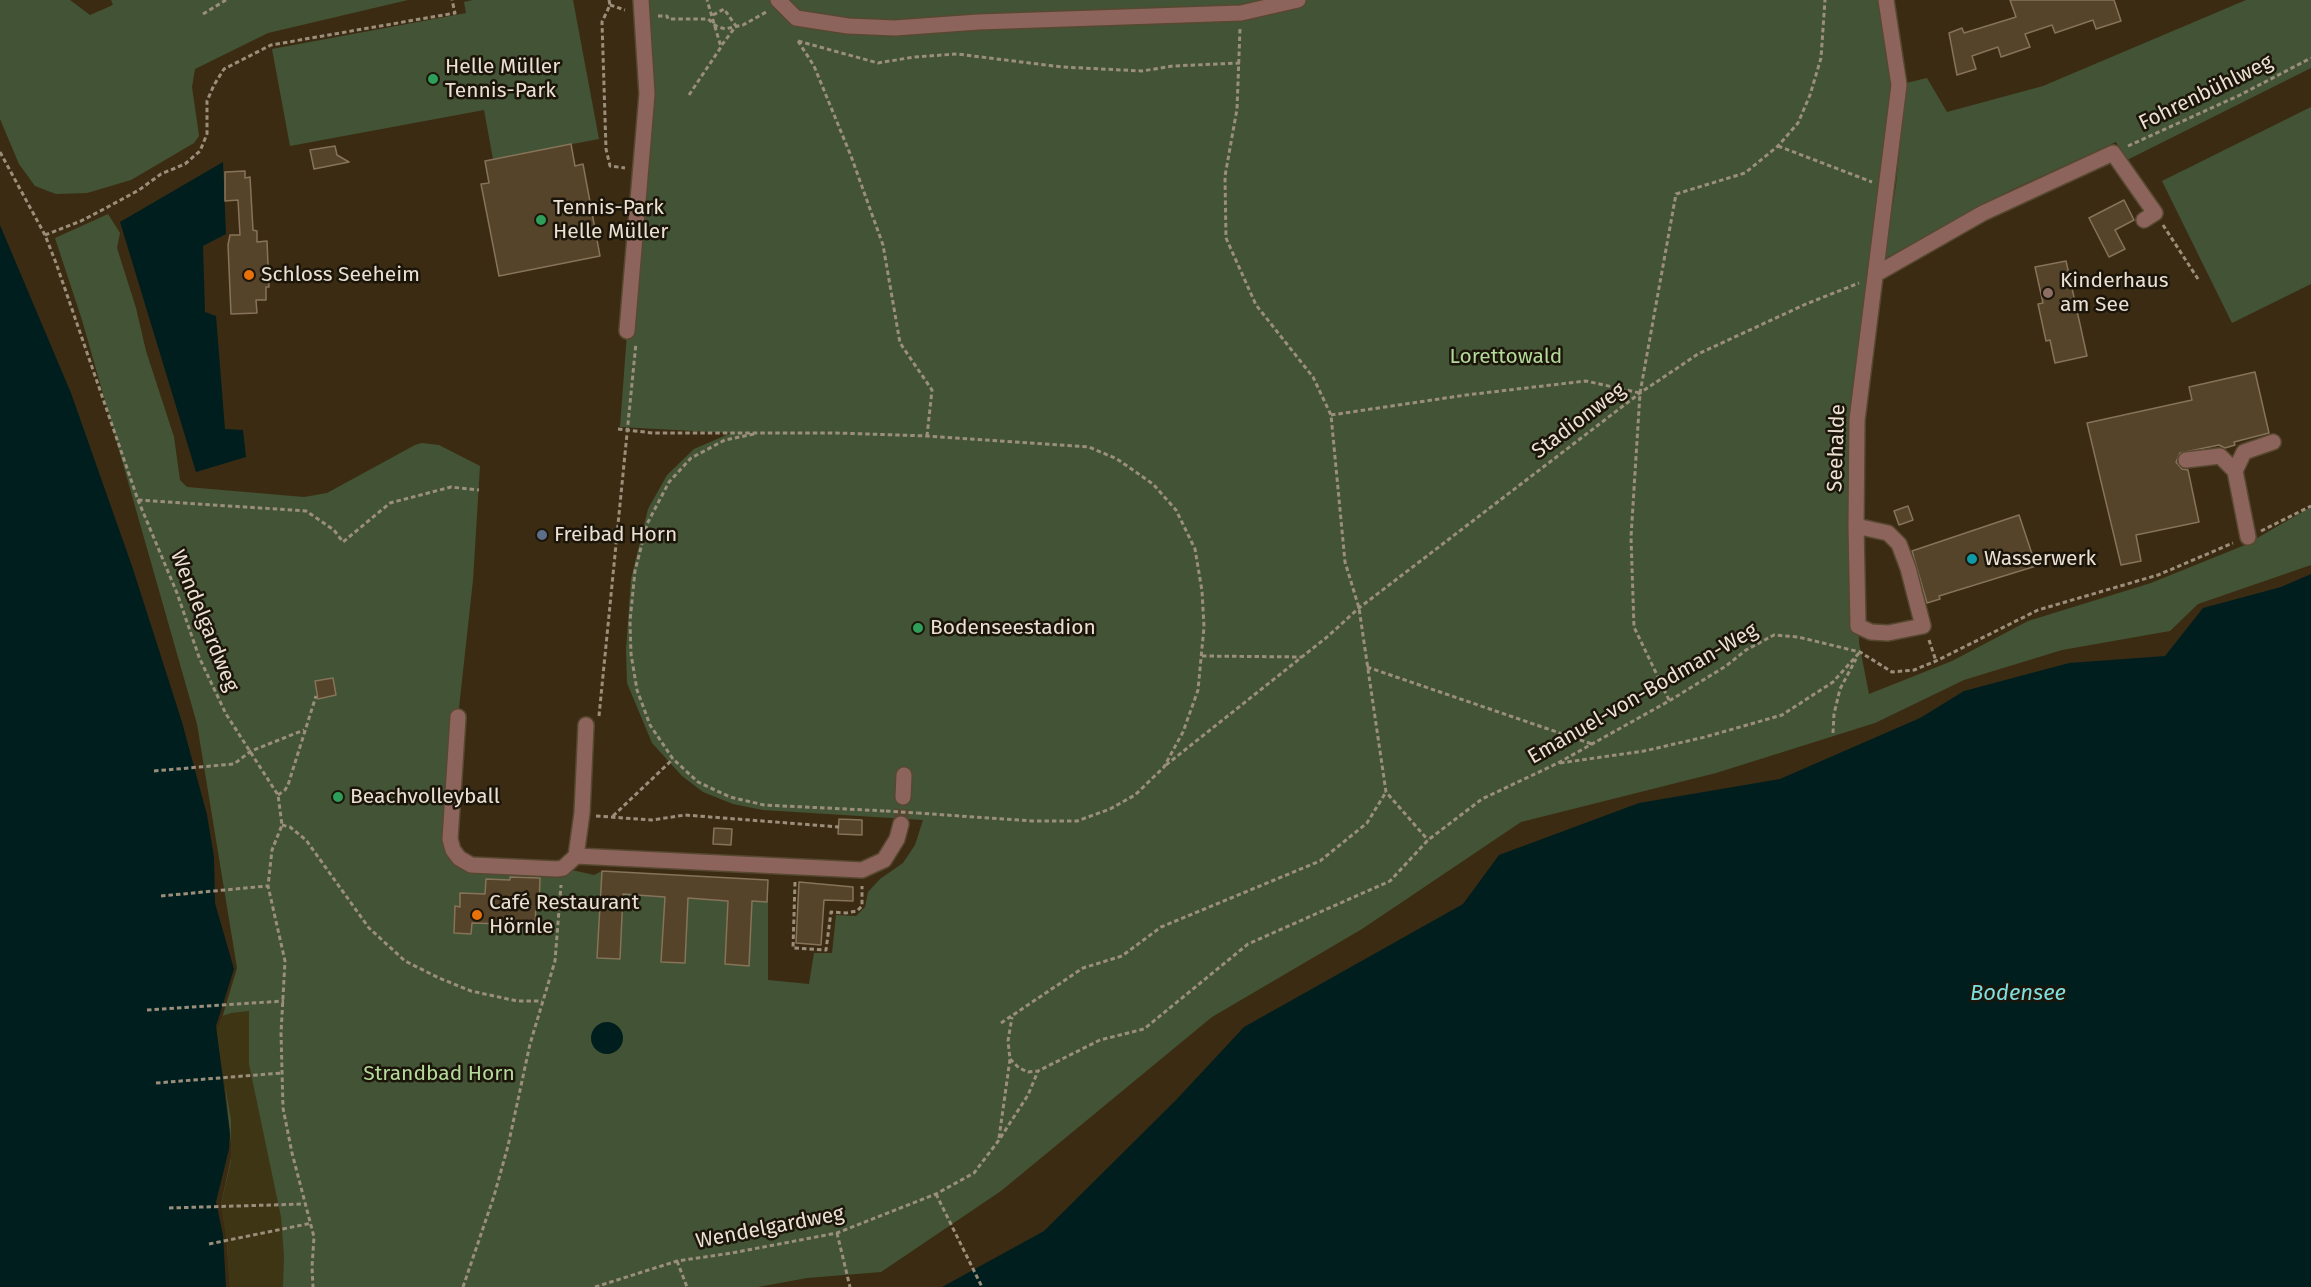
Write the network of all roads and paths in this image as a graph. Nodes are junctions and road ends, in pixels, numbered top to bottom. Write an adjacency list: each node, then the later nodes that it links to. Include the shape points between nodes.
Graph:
1 (226, 0): 11 (path)
2 (452, 0): 25 (path, via 455,13 271,45 224,69 207,101 207,134 200,151 185,164 161,174 113,205)
3 (609, 0): 22 (path, via 602,22 606,149 610,166)
4 (707, 0): 12 (path)
5 (1298, 0): 10 (street)
6 (1825, 0): 19 (path, via 1821,58 1810,95 1798,123)
7 (1886, 0): 23 (street, Seehalde, via 1899,85)
8 (779, 2): 10 (street, via 796,18 895,28); 14 (path)
9 (648, 4): 13 (path, via 655,16 708,19); 28 (street, via 647,94)
10 (1241, 13): 17 (path)
11 (203, 14)
12 (713, 15): 13 (path); 14 (path, via 724,9)
13 (717, 26): 14 (path); 15 (path)
14 (736, 26): 15 (path)
15 (721, 47): 18 (path)
16 (2311, 58): 21 (path, Fohrenbühlweg)
17 (1240, 63): 30 (path, via 1225,176 1226,238 1256,305 1313,377); 34 (path, via 1142,71 1062,67 957,54 878,63 798,41 814,66 883,245 900,343 932,390)
18 (688, 95)
19 (1778, 146): 23 (path); 29 (path, via 1745,172 1676,194)
20 (0, 152): 25 (path, Wendelgardweg)
21 (2113, 153): 24 (street); 26 (street, via 1983,213)
22 (620, 166)
23 (1886, 188): 26 (street, Seehalde)
24 (2149, 217): 27 (path)
25 (45, 235): 39 (path, Wendelgardweg)
26 (1876, 274): 29 (path, Stadionweg, via 1698,354); 41 (street, Seehalde, via 1857,420)
27 (2198, 279)
28 (632, 332): 32 (path)
29 (1640, 393): 30 (path, via 1586,381); 43 (path, Stadionweg); 51 (path, via 1631,537 1634,627)
30 (1330, 415): 43 (path, via 1345,562)
31 (618, 429): 32 (path)
32 (627, 429): 33 (path, via 653,433); 53 (path)
33 (765, 432): 34 (path); 58 (path, via 725,440 692,458 669,482 647,524 635,571 631,654 637,690 647,716)
34 (927, 436): 46 (path, via 1089,447 1117,459 1154,484 1176,510 1195,549 1202,591)
35 (2273, 441): 37 (street, via 2244,452)
36 (2186, 460): 37 (street, via 2220,456)
37 (2235, 471): 42 (street)
38 (479, 490): 39 (path, via 451,487 390,503 343,542 334,530 306,511)
39 (138, 500): 57 (path, Wendelgardweg, via 199,657 226,714)
40 (2311, 506): 42 (path, Emanuel-von-Bodman-Weg)
41 (1856, 526): 44 (street, via 1888,533 1899,544); 44 (street, Seehalde, via 1858,626 1888,633)
42 (2248, 537): 48 (path, Emanuel-von-Bodman-Weg, via 2158,575 2038,610)
43 (1359, 608): 47 (path, Stadionweg); 49 (path)
44 (1923, 626): 48 (path)
45 (1860, 652): 48 (path, Emanuel-von-Bodman-Weg, via 1892,672 1914,670); 51 (path, Emanuel-von-Bodman-Weg, via 1774,635); 55 (path, via 1840,689); 59 (path, via 1833,682 1782,715 1644,751)
46 (1202, 656): 47 (path); 60 (path, via 1198,690 1183,732)
47 (1302, 657): 60 (path, Stadionweg)
48 (1936, 661)
49 (1367, 668): 56 (path); 63 (path)
50 (316, 696): 54 (path)
51 (1669, 700): 56 (path, Emanuel-von-Bodman-Weg)
52 (458, 717): 74 (street, via 450,839 453,850 471,865)
53 (592, 724): 66 (street)
54 (304, 730): 57 (path); 64 (path, via 288,785)
55 (1833, 733)
56 (1592, 744): 59 (path, Emanuel-von-Bodman-Weg)
57 (251, 751): 61 (path, via 234,764); 64 (path, Wendelgardweg)
58 (673, 759): 60 (path, bridge, via 698,782 730,797 764,805 1032,821 1077,821 1110,809 1135,795); 67 (path)
59 (1558, 763): 71 (path, Emanuel-von-Bodman-Weg, via 1482,799)
60 (1164, 767)
61 (154, 771)
62 (904, 775): 65 (street)
63 (1386, 792): 71 (path); 81 (path, via 1367,823 1320,861 1161,927 1122,957 1083,968)
64 (278, 795): 69 (path, Wendelgardweg)
65 (903, 797)
66 (582, 813): 67 (path); 72 (street)
67 (613, 816): 70 (path, via 652,820 685,815)
68 (901, 824): 73 (street, via 884,860 862,870)
69 (282, 825): 75 (path, Wendelgardweg, via 272,850); 79 (path, via 306,840 369,928 405,961 471,991 517,1001)
70 (839, 827)
71 (1428, 840): 84 (path, Emanuel-von-Bodman-Weg, via 1390,881 1248,944 1144,1029 1100,1040)
72 (576, 856): 73 (street); 74 (street)
73 (796, 867): 77 (path, via 794,948 826,950 831,912 857,911)
74 (563, 868): 79 (path, via 555,961)
75 (268, 886): 76 (path); 78 (path, Wendelgardweg, via 285,961)
76 (161, 896)
77 (862, 906)
78 (284, 1001): 80 (path); 85 (path, Wendelgardweg)
79 (542, 1001): 96 (path, via 494,1196)
80 (147, 1010)
81 (1012, 1016): 82 (path); 83 (path)
82 (1001, 1023)
83 (1010, 1059): 84 (path, via 1019,1068); 87 (path)
84 (1038, 1071): 87 (path, Wendelgardweg, via 1028,1095)
85 (282, 1073): 86 (path); 89 (path, Wendelgardweg, via 283,1108)
86 (156, 1083)
87 (999, 1140): 88 (path, Wendelgardweg, via 974,1173)
88 (936, 1194): 92 (path, Wendelgardweg); 100 (path)
89 (305, 1204): 90 (path); 91 (path, Wendelgardweg)
90 (169, 1208)
91 (312, 1222): 93 (path); 95 (path, Wendelgardweg)
92 (837, 1233): 94 (path, Wendelgardweg); 99 (path)
93 (209, 1244)
94 (677, 1261): 97 (path, Wendelgardweg); 98 (path)
95 (314, 1287)
96 (463, 1287)
97 (595, 1287)
98 (687, 1287)
99 (850, 1287)
100 (982, 1287)

